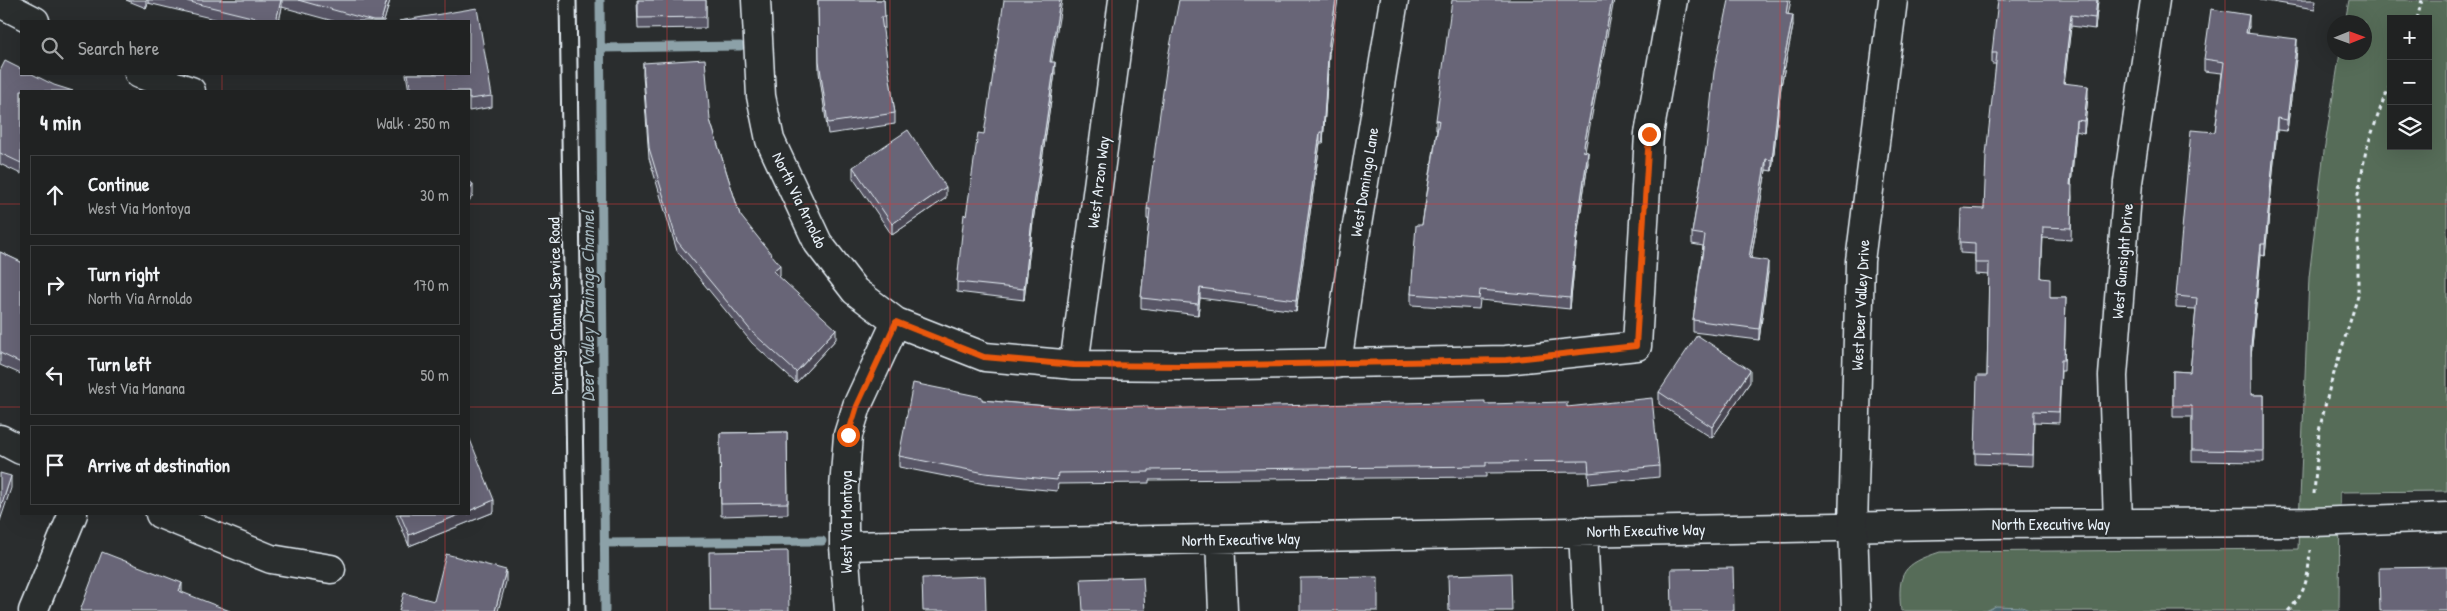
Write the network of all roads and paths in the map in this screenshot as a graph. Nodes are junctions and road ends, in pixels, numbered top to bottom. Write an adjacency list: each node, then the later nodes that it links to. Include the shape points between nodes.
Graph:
1 (568, 0): 31 (lane, Drainage Channel Service Road)
2 (756, 0): 15 (street, North Via Arnoldo, via 761,96 770,140 818,242 855,290)
3 (1123, 0): 17 (street, West Arzon Way)
4 (1394, 0): 16 (street, West Domingo Lane)
5 (1673, 0): 16 (street, North Via Arnoldo, via 1649,134 1636,346 1506,360)
6 (1893, 0): 25 (street, West Deer Valley Drive, via 1860,261)
7 (2155, 0): 24 (street, West Gunsight Drive, via 2128,182 2113,376)
8 (2422, 0): 10 (path)
9 (0, 3): 11 (street)
10 (2418, 15)
11 (33, 20)
12 (142, 75): 13 (street)
13 (188, 90)
14 (2387, 92): 23 (path, via 2366,150 2358,194 2358,296 2319,431)
15 (896, 322): 17 (street, North Via Arnoldo, via 984,357); 28 (street, West Via Montoya, via 857,406 848,435)
16 (1337, 364): 17 (street, North Via Arnoldo)
17 (1074, 365)
18 (0, 439): 19 (street)
19 (20, 449)
20 (72, 515): 30 (street)
21 (162, 515): 29 (street, via 271,559)
22 (2447, 517): 23 (street, North Executive Way)
23 (2313, 522): 24 (street, North Executive Way); 36 (path, via 2307,583 2300,599)
24 (2118, 523): 25 (street, North Executive Way)
25 (1853, 527): 26 (street, North Executive Way); 35 (street, West Deer Valley Drive)
26 (1583, 532): 27 (street, North Executive Way); 34 (street)
27 (1220, 539): 28 (street, North Executive Way); 33 (street)
28 (844, 546): 32 (street, West Via Montoya)
29 (331, 569)
30 (33, 611)
31 (577, 611)
32 (849, 611)
33 (1223, 611)
34 (1587, 611)
35 (1856, 611)
36 (2288, 611)

